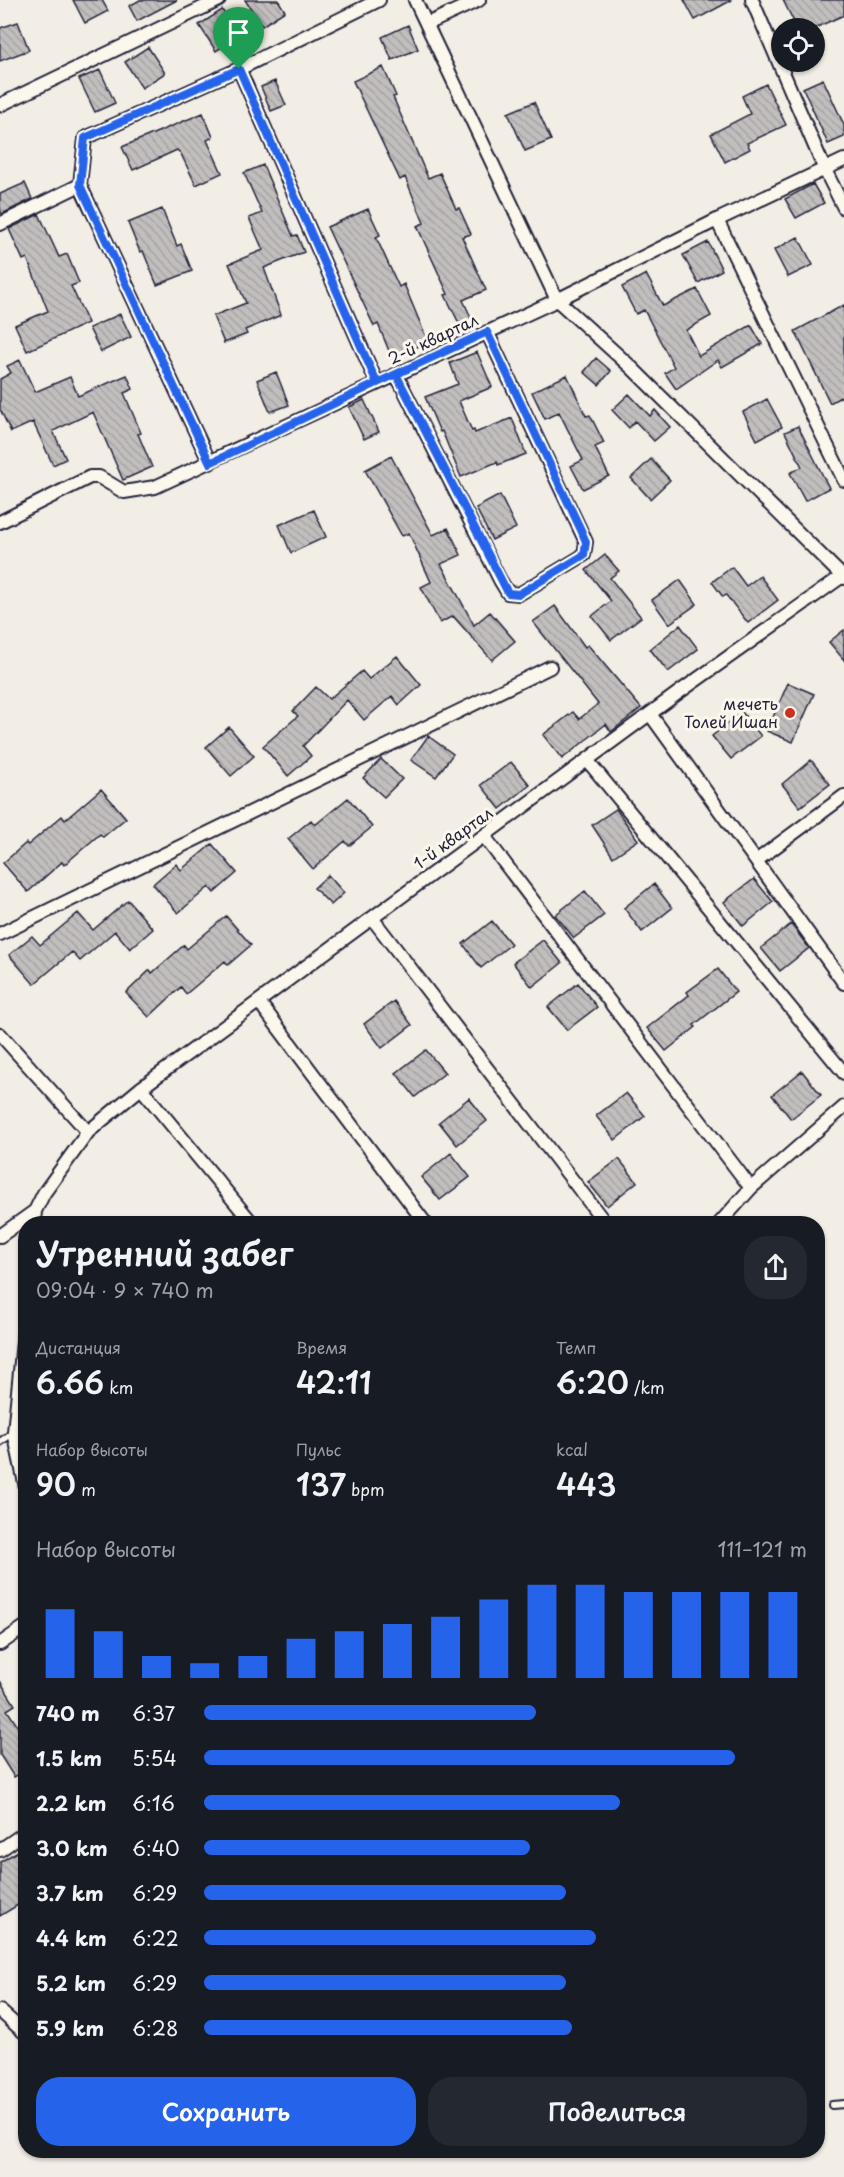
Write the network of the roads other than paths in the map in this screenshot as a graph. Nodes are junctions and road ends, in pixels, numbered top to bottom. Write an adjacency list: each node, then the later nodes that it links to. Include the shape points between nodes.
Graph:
1 (219, 0): 8 (street)
2 (379, 0): 7 (street)
3 (415, 0): 6 (street)
4 (479, 0): 6 (street)
5 (752, 0): 10 (street)
6 (427, 24): 15 (street)
7 (239, 69): 11 (street, via 85,138); 18 (street)
8 (0, 105)
9 (844, 160): 10 (street, 2-й квартал)
10 (825, 170): 12 (street); 13 (street, 2-й квартал)
11 (80, 185): 14 (street); 19 (street)
12 (844, 208)
13 (717, 220): 15 (street, 2-й квартал); 20 (street)
14 (0, 224)
15 (557, 300): 16 (street, 2-й квартал); 22 (street, via 632,368)
16 (487, 332): 17 (street, 2-й квартал); 17 (street, via 586,542 584,555 519,594 508,593 500,580)
17 (396, 374): 18 (street, 2-й квартал)
18 (377, 383): 19 (street, 2-й квартал)
19 (210, 463): 21 (street, 2-й квартал, via 134,492 124,492 99,477 90,477)
20 (844, 480)
21 (0, 522)
22 (843, 578): 24 (street, 1-й квартал)
23 (550, 667): 30 (street)
24 (650, 714): 25 (street, 1-й квартал); 28 (street)
25 (587, 760): 27 (street, 1-й квартал); 34 (street)
26 (844, 796): 28 (street)
27 (484, 836): 29 (street, 1-й квартал); 38 (street)
28 (756, 861): 31 (street)
29 (372, 918): 32 (street, 1-й квартал); 42 (street)
30 (0, 934)
31 (844, 983)
32 (259, 1002): 35 (street, 1-й квартал); 41 (street)
33 (0, 1034): 37 (street)
34 (844, 1073)
35 (141, 1088): 37 (street, 1-й квартал); 40 (street)
36 (844, 1107): 38 (street)
37 (88, 1132): 39 (street, 1-й квартал, via 44,1193)
38 (751, 1188): 43 (street)
39 (35, 1216)
40 (247, 1216)
41 (420, 1216)
42 (600, 1216)
43 (726, 1216)
44 (18, 1226): 45 (street)
45 (0, 1236)
46 (18, 1392): 47 (street)
47 (14, 1432): 48 (lane); 49 (street)
48 (0, 1442)
49 (18, 1451)
50 (18, 1632): 51 (street)
51 (0, 1644)
52 (18, 1838): 53 (street)
53 (0, 1850)
54 (0, 2010): 55 (street)
55 (18, 2027)
56 (844, 2104): 57 (lane)
57 (832, 2105)

